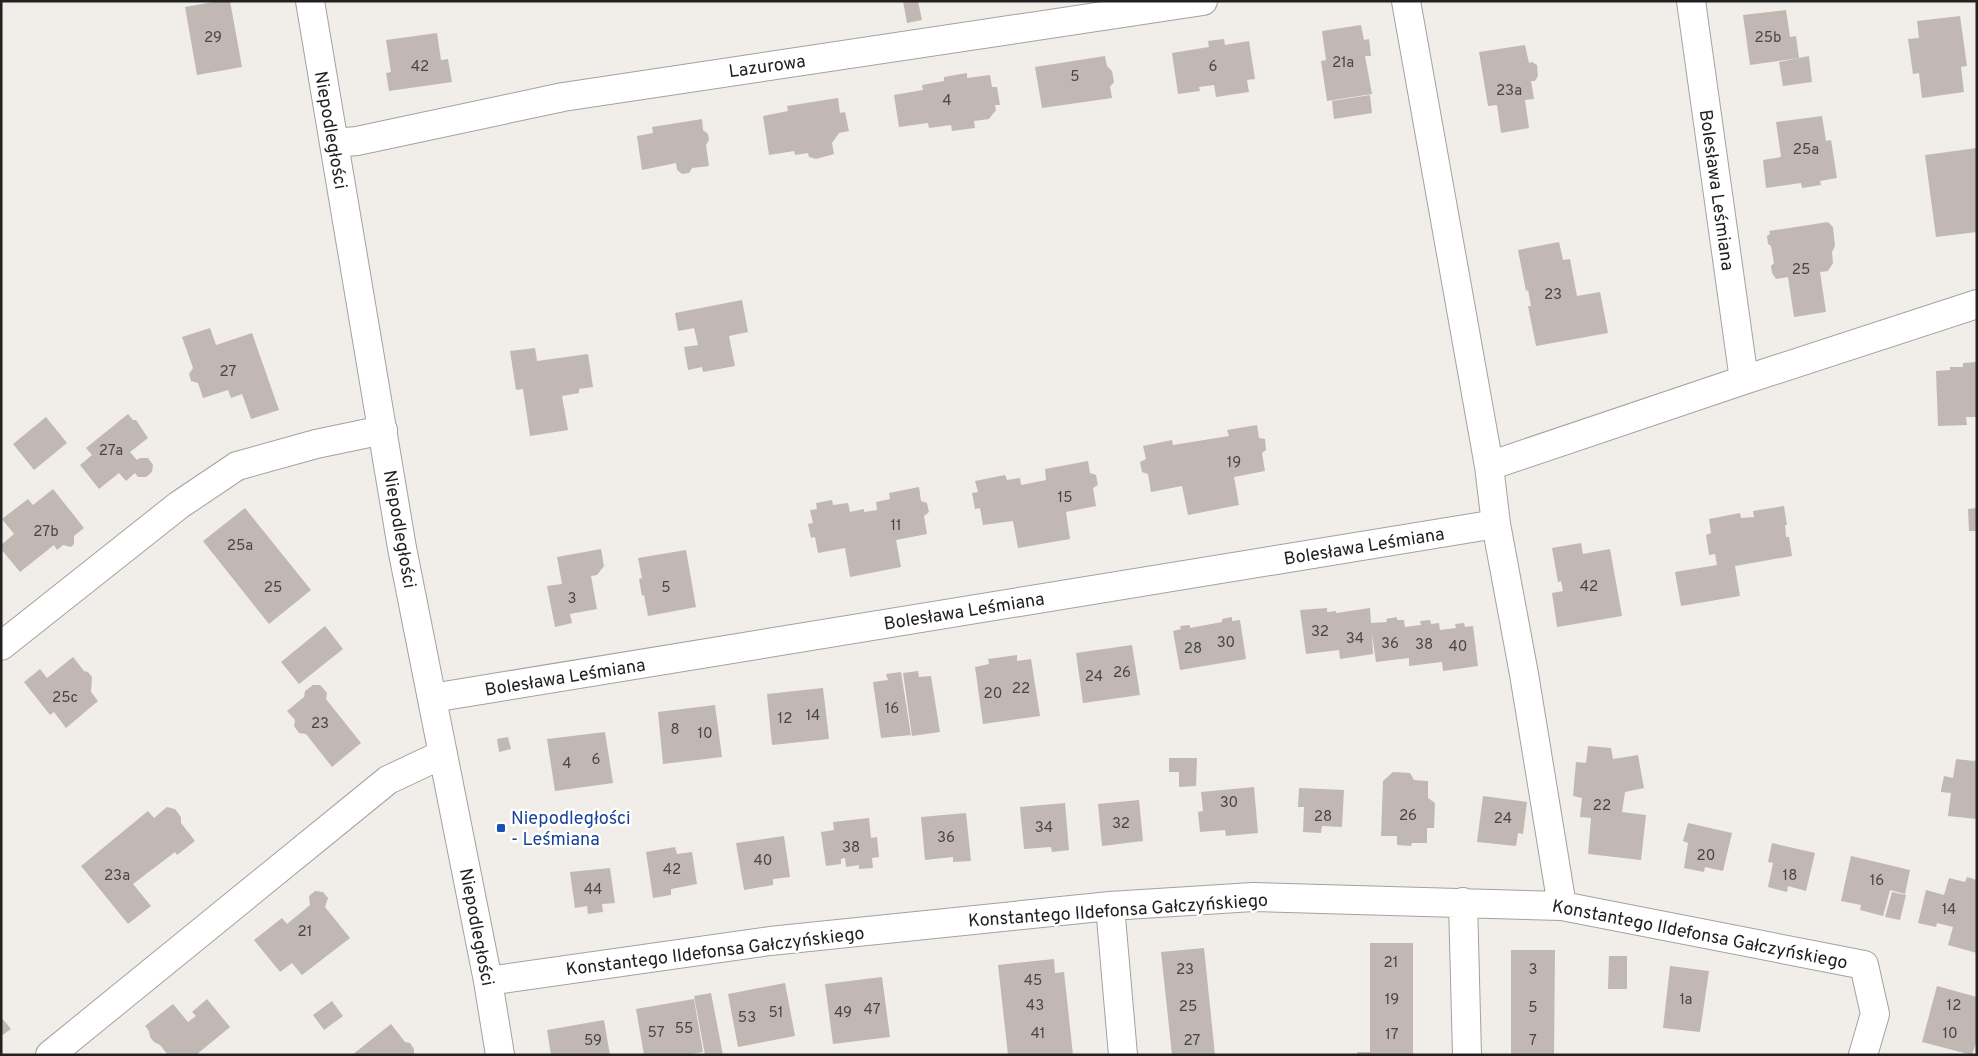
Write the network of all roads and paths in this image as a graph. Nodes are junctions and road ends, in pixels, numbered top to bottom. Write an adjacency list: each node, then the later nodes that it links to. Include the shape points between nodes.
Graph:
1 (310, 1): 5 (street, Niepodległości)
2 (1203, 1): 5 (street, Lazurowa, via 562,97 357,141)
3 (1406, 1): 9 (street)
4 (1691, 1): 7 (street, Bolesława Leśmiana)
5 (334, 143): 8 (street, Niepodległości)
6 (1977, 304): 7 (street)
7 (1744, 380): 9 (street)
8 (383, 430): 11 (street, via 237,466 179,505); 12 (street, Niepodległości, via 402,548)
9 (1489, 466): 10 (street)
10 (1496, 524): 12 (street, Bolesława Leśmiana); 16 (street)
11 (1, 646)
12 (432, 698): 13 (street, Niepodległości)
13 (444, 754): 17 (street, Niepodległości); 18 (street, via 388,780)
14 (1463, 902): 15 (street, Konstantego Ildefonsa Gałczyńskiego, via 1253,897); 16 (street, Konstantego Ildefonsa Gałczyńskiego); 21 (street)
15 (1110, 906): 17 (street, Konstantego Ildefonsa Gałczyńskiego, via 770,941); 20 (street)
16 (1562, 906): 22 (street, Konstantego Ildefonsa Gałczyńskiego, via 1864,965 1875,1014)
17 (488, 981): 19 (street, Niepodległości)
18 (50, 1055)
19 (500, 1055)
20 (1123, 1055)
21 (1467, 1055)
22 (1863, 1055)

